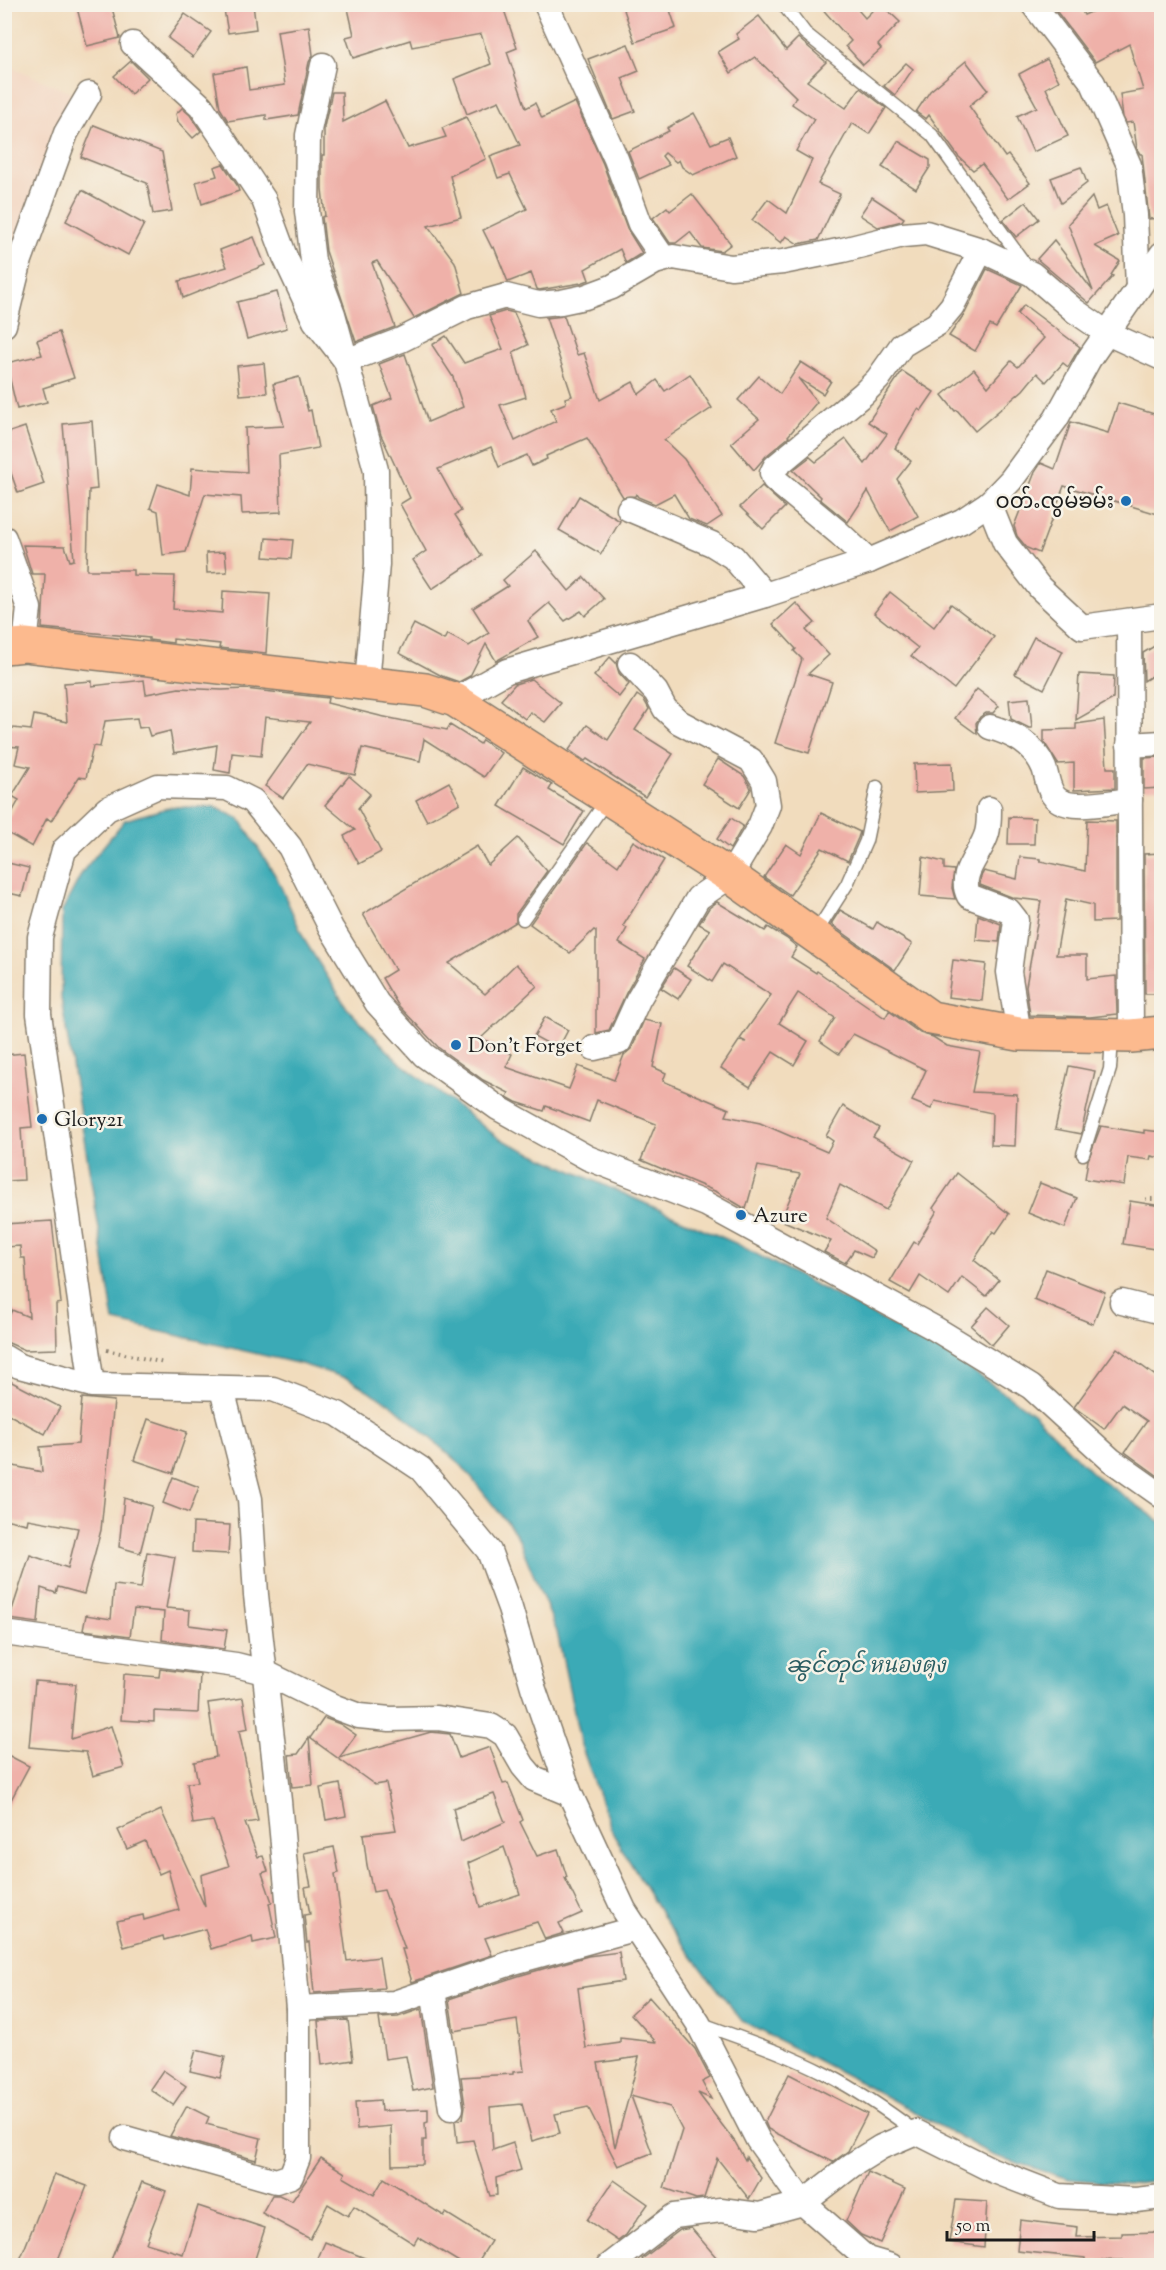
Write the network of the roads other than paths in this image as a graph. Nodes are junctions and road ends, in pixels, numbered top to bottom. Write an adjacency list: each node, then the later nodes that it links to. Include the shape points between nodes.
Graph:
1 (546, 4): 9 (street, via 612,150 640,224)
2 (783, 4): 10 (lane, via 805,33 932,135)
3 (1033, 4): 11 (street, via 1093,83 1129,165)
4 (133, 44): 15 (street, via 201,106 234,155 264,200 315,321)
5 (323, 65): 15 (street, via 308,135 307,211 313,261)
6 (90, 94): 12 (street, via 66,134 20,260)
7 (981, 250): 9 (street, via 926,233 903,234 783,262 731,267); 10 (street); 19 (street, via 952,306 937,324 902,345 870,386 772,473 774,479)
8 (1161, 254): 11 (street)
9 (664, 259): 15 (street, via 585,297 538,304 506,296 467,307)
10 (1032, 274): 13 (street)
11 (1138, 288): 13 (street)
12 (4, 325)
13 (1107, 333): 14 (street); 16 (street, via 1056,419)
14 (1161, 358)
15 (346, 361): 25 (street, via 376,470 377,564)
16 (989, 503): 19 (street, via 962,521); 22 (street, via 1005,543 1040,588 1082,627)
17 (628, 509): 20 (street, via 712,544 732,557)
18 (4, 538): 23 (street, via 29,608)
19 (869, 561): 20 (street)
20 (765, 595): 26 (street, via 507,671)
21 (1161, 616): 22 (street)
22 (1128, 621): 29 (street)
23 (15, 646): 25 (highway)
24 (630, 664): 34 (street, via 656,692 665,710 679,722 751,760 764,780 768,805)
25 (368, 684): 26 (highway, via 425,690)
26 (455, 700): 31 (highway)
27 (990, 727): 32 (street, via 1016,736 1036,753 1053,795 1061,802 1083,805)
28 (1161, 743): 29 (street)
29 (1130, 745): 32 (street)
30 (877, 787): 36 (lane, via 866,841 847,884)
31 (609, 797): 34 (highway); 35 (lane)
32 (1130, 800): 38 (street)
33 (989, 809): 37 (street, via 987,835 966,875 965,889 969,896 1009,911 1016,920 1009,972)
34 (730, 876): 36 (highway); 39 (street, via 698,898 638,1000 619,1042)
35 (523, 919)
36 (814, 935): 37 (highway, via 931,1018)
37 (1019, 1034): 38 (highway)
38 (1135, 1035): 40 (lane, via 1110,1069)
39 (594, 1048)
40 (1083, 1154)
41 (1122, 1302): 42 (street)
42 (1161, 1312)
43 (4, 1357): 44 (street, via 19,1366)
44 (92, 1385): 45 (street); 46 (street, via 39,1014 40,937 64,850 107,809 158,786 227,788 253,801 290,847 331,928 376,1003 424,1055 498,1108 588,1158 706,1204 992,1363 1031,1387 1111,1460)
45 (222, 1389): 48 (street, via 250,1499); 49 (street, via 273,1389 338,1414 421,1469 489,1551)
46 (1161, 1496)
47 (4, 1633): 48 (street)
48 (264, 1672): 49 (street, via 359,1716 436,1718 491,1726 504,1735 534,1779); 52 (street)
49 (570, 1794): 50 (street, via 624,1910)
50 (637, 1928): 51 (street, via 514,1962); 53 (street)
51 (433, 1990): 52 (street, via 394,2004); 54 (street)
52 (298, 2008): 56 (street, via 298,2158 291,2176 276,2181)
53 (698, 2023): 55 (lane, via 777,2051 827,2074 871,2099); 58 (street, via 758,2140)
54 (451, 2108)
55 (916, 2132): 57 (street, via 992,2170 1059,2196 1136,2200); 58 (street, via 871,2153)
56 (125, 2138)
57 (1161, 2197)
58 (803, 2203): 59 (street, via 759,2216 720,2210 674,2216); 60 (street, via 867,2259)
59 (609, 2265)
60 (891, 2265)

